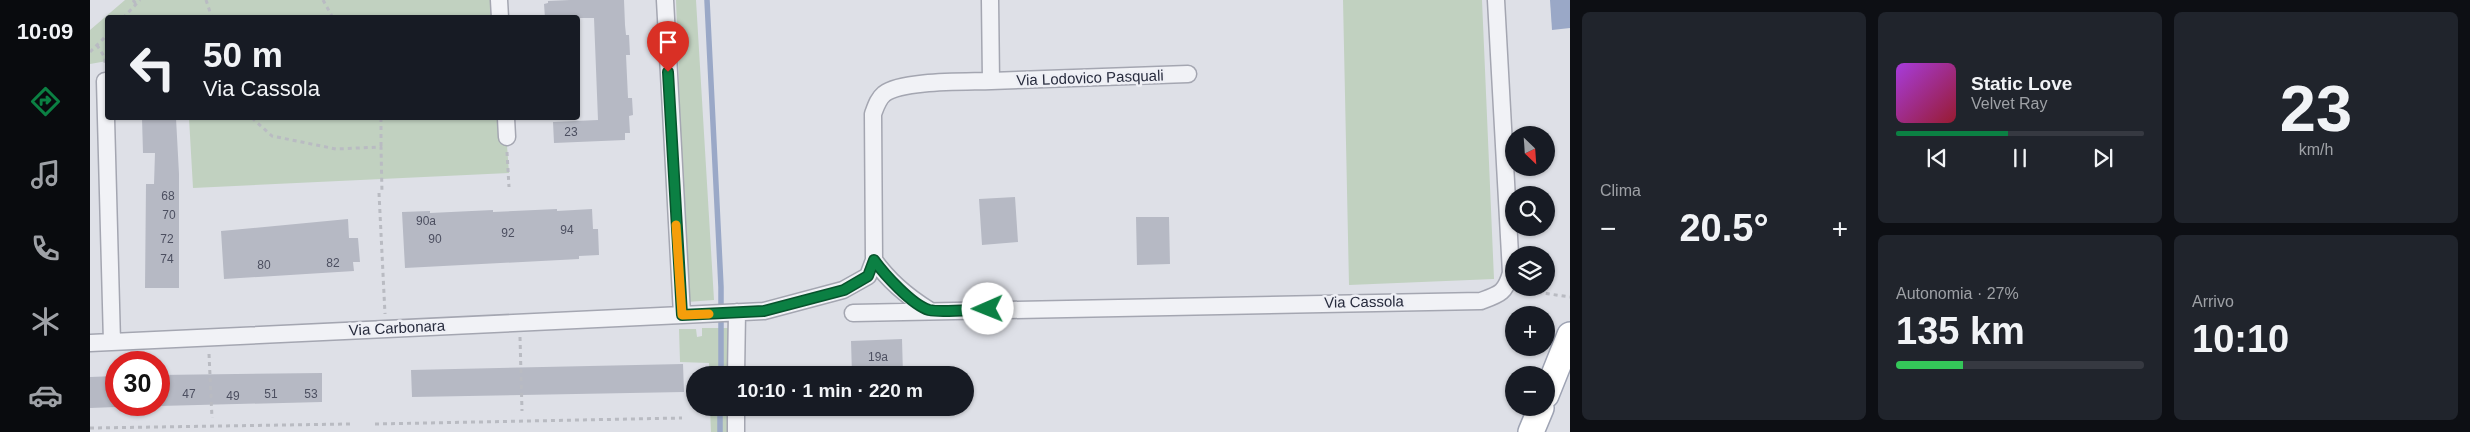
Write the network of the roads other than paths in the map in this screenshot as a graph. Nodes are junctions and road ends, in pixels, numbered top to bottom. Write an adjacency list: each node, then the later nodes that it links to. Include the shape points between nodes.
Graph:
1 (500, 0): 5 (street)
2 (664, 0): 15 (street)
3 (990, 0): 7 (street)
4 (1496, 0): 12 (street, Via Cassola, via 1511,273 1506,288 1497,295 1481,301)
5 (500, 15)
6 (1188, 74): 7 (street, Via Lodovico Pasquali)
7 (991, 81): 11 (street, Via Lodovico Pasquali, via 900,87 885,93 877,102 873,114)
8 (106, 120): 17 (street)
9 (506, 120): 10 (street)
10 (507, 137)
11 (874, 260): 12 (street, via 910,298); 13 (street, via 868,276 844,290 764,311)
12 (929, 310): 14 (street, Via Cassola)
13 (737, 312): 15 (street, Via Carbonara); 19 (street)
14 (852, 313)
15 (682, 315): 17 (street, Via Carbonara)
16 (1570, 334): 20 (main road)
17 (112, 342): 18 (street, Via Carbonara)
18 (90, 343)
19 (736, 366)
20 (1555, 372)
21 (736, 416): 23 (street)
22 (1538, 416): 24 (main road)
23 (736, 432)
24 (1531, 432)

